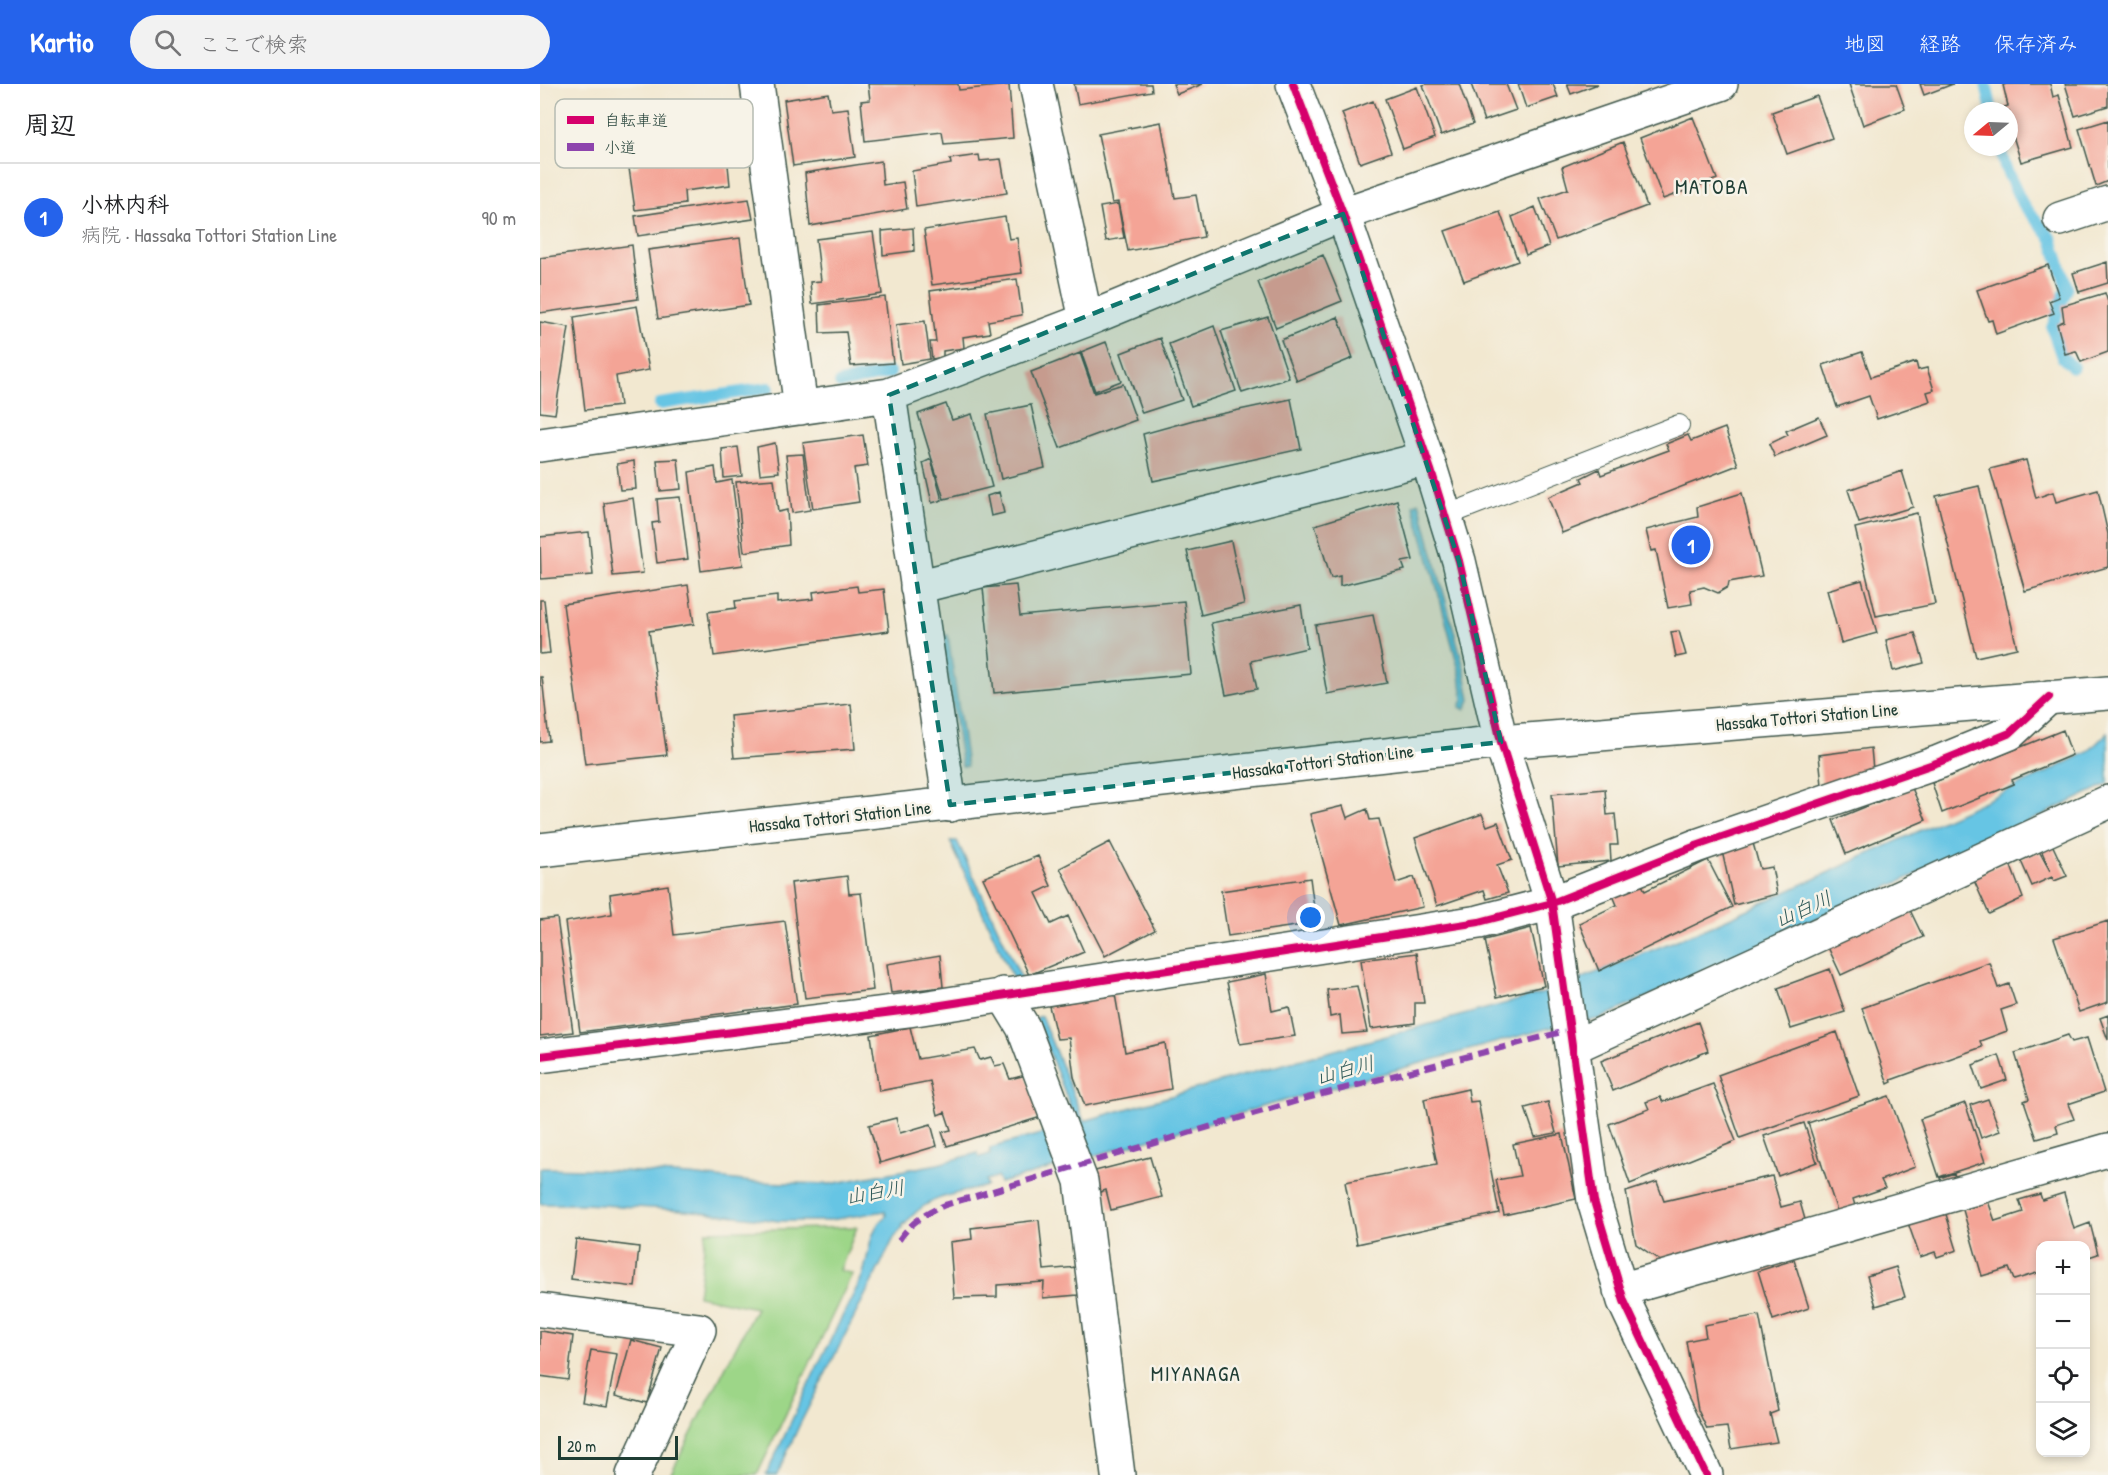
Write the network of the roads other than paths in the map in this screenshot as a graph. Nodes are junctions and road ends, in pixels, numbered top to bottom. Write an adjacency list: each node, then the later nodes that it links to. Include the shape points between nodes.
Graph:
1 (757, 84): 10 (street)
2 (1036, 84): 8 (street)
3 (1293, 84): 6 (street)
4 (1721, 84): 6 (street)
5 (2108, 203): 7 (street)
6 (1343, 214): 8 (street); 13 (street)
7 (2060, 219)
8 (1086, 320): 9 (street)
9 (890, 395): 10 (street); 15 (street)
10 (801, 408): 12 (street)
11 (1679, 425): 14 (lane)
12 (540, 445)
13 (1427, 458): 14 (street); 15 (street)
14 (1445, 516): 18 (street)
15 (917, 587): 20 (street)
16 (2108, 693): 17 (street, Hassaka Tottori Station Line)
17 (2049, 697): 18 (street, Hassaka Tottori Station Line); 22 (street, via 2010,733 1939,762 1696,846)
18 (1501, 742): 20 (street, Hassaka Tottori Station Line); 22 (street)
19 (2108, 802): 24 (street)
20 (950, 805): 21 (street, Hassaka Tottori Station Line)
21 (540, 850)
22 (1552, 903): 23 (street, via 1479,922); 24 (street)
23 (1003, 994): 25 (street, via 909,1010); 30 (street, via 1023,1027 1081,1181)
24 (1573, 1047): 27 (street, via 1594,1201)
25 (540, 1056)
26 (2108, 1150): 27 (street)
27 (1620, 1290): 31 (street)
28 (540, 1310): 29 (street, via 699,1330)
29 (633, 1475)
30 (1118, 1475)
31 (1706, 1475)

